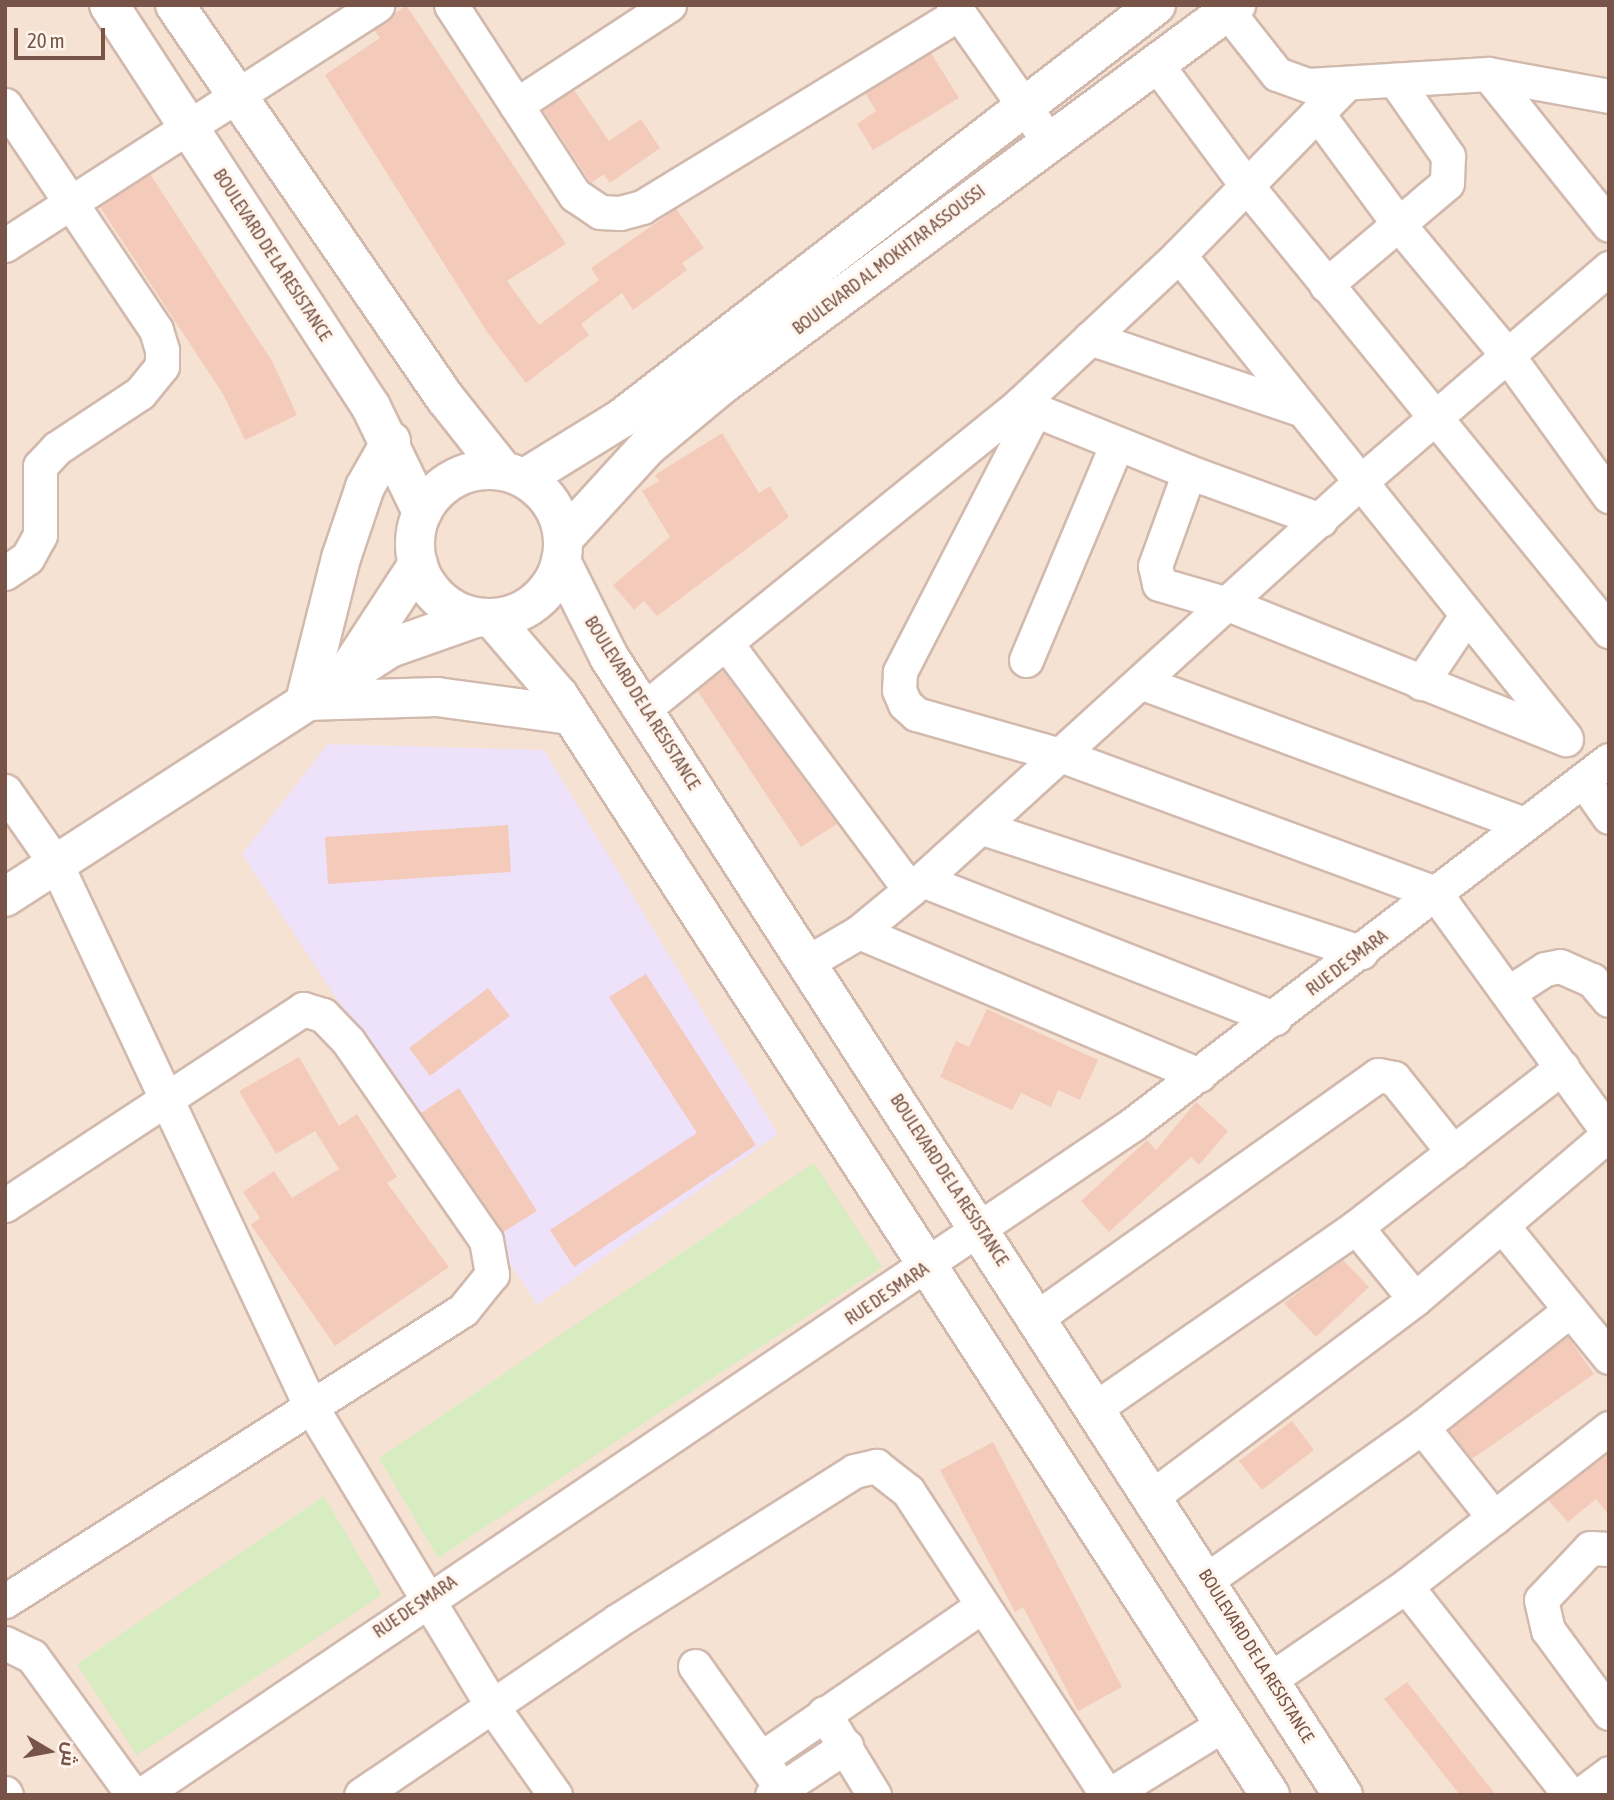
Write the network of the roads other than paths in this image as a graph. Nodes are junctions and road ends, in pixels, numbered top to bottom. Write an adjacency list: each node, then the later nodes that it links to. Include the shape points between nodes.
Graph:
1 (108, 5): 19 (main road, BOULEVARD DE LA RESISTANCE)
2 (175, 5): 13 (main road)
3 (451, 5): 16 (street)
4 (669, 5): 16 (street)
5 (1156, 5): 17 (main road)
6 (369, 7): 13 (street)
7 (1232, 8): 9 (main road, BOULEVARD AL MOKHTAR ASSOUSSI); 12 (street, via 1277,74 1308,85)
8 (956, 9): 16 (street, via 642,207 620,213 600,212 575,195); 17 (street)
9 (1157, 65): 20 (main road, BOULEVARD AL MOKHTAR ASSOUSSI); 21 (street)
10 (1488, 74): 11 (street); 14 (street); 23 (street)
11 (1395, 79): 12 (street); 24 (street, via 1451,167 1447,183)
12 (1346, 84): 18 (street)
13 (236, 95): 19 (street); 37 (main road, via 453,408)
14 (1609, 96)
15 (5, 105): 22 (street)
16 (516, 105)
17 (1024, 105): 20 (street); 37 (main road, via 622,418)
18 (1317, 113): 21 (street); 24 (street)
19 (188, 126): 22 (street); 34 (main road, BOULEVARD DE LA RESISTANCE)
20 (1048, 140): 42 (main road, BOULEVARD AL MOKHTAR ASSOUSSI, via 648,446)
21 (1247, 186): 26 (street); 28 (street)
22 (71, 201): 25 (street); 44 (street, via 156,330 162,366 140,393 57,448 40,466 40,535 27,558)
23 (1609, 225)
24 (1400, 226): 28 (street); 30 (street)
25 (5, 245)
26 (1180, 255): 29 (street); 32 (street)
27 (1609, 268): 30 (street)
28 (1326, 285): 33 (street)
29 (1090, 338): 31 (street); 32 (street)
30 (1508, 355): 33 (street); 39 (street)
31 (1027, 407): 35 (street); 49 (street); 58 (street, via 900,672 899,691 916,714)
32 (1300, 409): 38 (street)
33 (1434, 420): 38 (street); 48 (street)
34 (391, 441): 40 (main road, BOULEVARD DE LA RESISTANCE); 54 (main road, via 365,487 341,558)
35 (1117, 443): 36 (street); 50 (street)
36 (1189, 472): 41 (street); 45 (street, via 1155,575 1159,584)
37 (514, 474): 40 (main road, via 455,477); 42 (main road, via 546,495)
38 (1359, 483): 41 (street); 46 (street)
39 (1609, 496)
40 (422, 513): 43 (main road, via 415,547)
41 (1320, 520): 45 (street)
42 (562, 550): 47 (main road, via 537,602); 55 (main road, BOULEVARD DE LA RESISTANCE, via 609,657)
43 (418, 564): 47 (main road, via 438,599); 51 (main road)
44 (5, 573)
45 (1228, 604): 52 (street); 53 (street)
46 (1466, 615): 53 (street); 57 (street)
47 (484, 618): 51 (main road, via 390,648); 56 (main road)
48 (1609, 631)
49 (726, 643): 55 (street); 65 (street)
50 (1026, 660)
51 (345, 676): 54 (main road)
52 (1143, 683): 58 (street); 62 (street)
53 (1421, 683): 57 (street)
54 (305, 701): 56 (main road, via 437,696); 64 (main road)
55 (645, 708): 70 (main road, BOULEVARD DE LA RESISTANCE)
56 (570, 715): 83 (main road)
57 (1566, 739): 59 (street)
58 (1063, 756): 63 (street); 66 (street)
59 (1595, 770): 61 (street); 62 (street, RUE DE SMARA)
60 (5, 791): 64 (street)
61 (1609, 817)
62 (1522, 823): 66 (street, RUE DE SMARA)
63 (983, 828): 65 (street); 69 (street)
64 (56, 864): 67 (main road); 76 (street)
65 (916, 885): 68 (street); 73 (street)
66 (1435, 892): 69 (street, RUE DE SMARA); 71 (street)
67 (5, 897)
68 (859, 932): 70 (street); 75 (street)
69 (1361, 953): 73 (street, RUE DE SMARA)
70 (806, 962): 81 (main road, BOULEVARD DE LA RESISTANCE)
71 (1508, 993): 72 (street, via 1545,969 1560,966 1592,980); 74 (street)
72 (1609, 1000)
73 (1275, 1018): 75 (street, RUE DE SMARA)
74 (1562, 1067): 77 (street); 78 (street)
75 (1199, 1074): 81 (street, RUE DE SMARA)
76 (163, 1099): 79 (street); 88 (street); 88 (street, via 303,1009 323,1015 348,1041 486,1240 492,1274 482,1293)
77 (1609, 1133): 82 (street)
78 (1453, 1152): 80 (street); 86 (street, via 1394,1078 1378,1076)
79 (5, 1205)
80 (1356, 1227): 84 (street); 89 (street)
81 (982, 1228): 83 (street, RUE DE SMARA); 86 (main road, BOULEVARD DE LA RESISTANCE)
82 (1504, 1228): 84 (street); 85 (street)
83 (930, 1266): 97 (street, RUE DE SMARA); 106 (main road)
84 (1415, 1299): 92 (street)
85 (1570, 1310): 87 (street); 90 (street)
86 (1039, 1317): 89 (main road, BOULEVARD DE LA RESISTANCE)
87 (1609, 1357)
88 (310, 1405): 97 (street); 98 (street)
89 (1097, 1407): 92 (main road, BOULEVARD DE LA RESISTANCE)
90 (1423, 1427): 93 (street); 95 (street)
91 (1609, 1428): 93 (street)
92 (1154, 1495): 95 (main road, BOULEVARD DE LA RESISTANCE)
93 (1494, 1518): 96 (street)
94 (1609, 1549): 105 (street, via 1590,1548 1541,1600 1548,1630)
95 (1208, 1579): 102 (main road, BOULEVARD DE LA RESISTANCE)
96 (1406, 1586): 102 (street); 119 (street)
97 (427, 1599): 103 (street); 112 (street, RUE DE SMARA)
98 (5, 1601)
99 (982, 1606): 103 (street, via 908,1491 876,1466 854,1471); 104 (street); 116 (street)
100 (5, 1643): 111 (street, via 32,1656)
101 (695, 1666): 108 (street)
102 (1272, 1678): 118 (main road, BOULEVARD DE LA RESISTANCE)
103 (492, 1706): 113 (street); 114 (street)
104 (824, 1713): 107 (street); 108 (street)
105 (1609, 1713)
106 (1224, 1724): 116 (street); 117 (main road)
107 (846, 1746): 110 (street); 115 (street)
108 (762, 1757): 110 (street)
109 (1609, 1773): 120 (street)
110 (777, 1792)
111 (132, 1795)
112 (141, 1795)
113 (361, 1795)
114 (555, 1795)
115 (874, 1795)
116 (1108, 1795)
117 (1270, 1795)
118 (1343, 1795)
119 (1570, 1795)
120 (1580, 1795)

